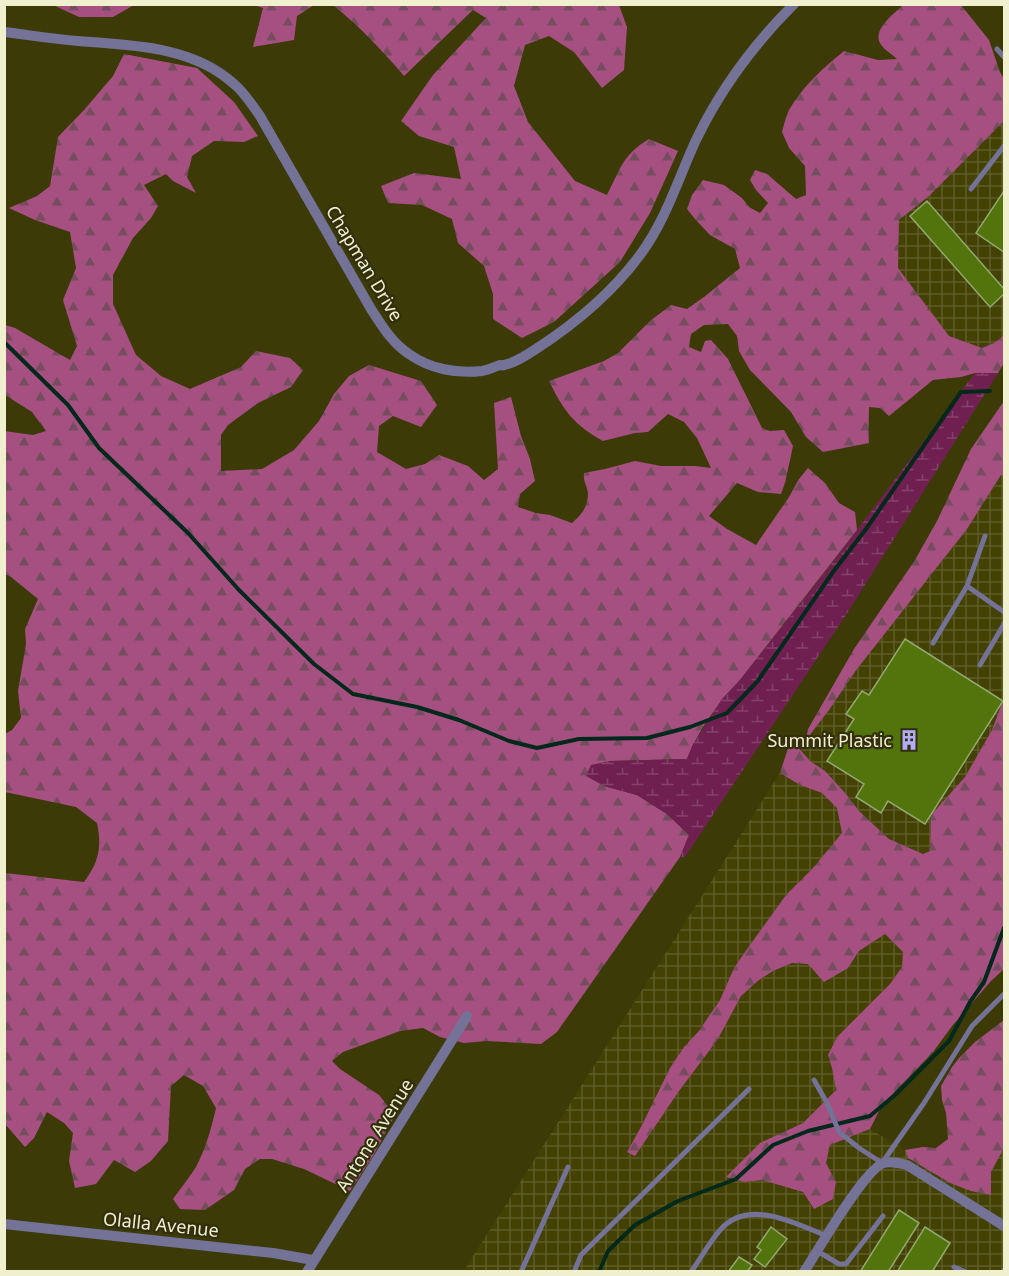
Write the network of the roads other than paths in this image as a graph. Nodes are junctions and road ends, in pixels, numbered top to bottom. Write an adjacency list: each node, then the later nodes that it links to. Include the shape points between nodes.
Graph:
1 (794, 4): 2 (street, Chapman Drive, via 736,72 696,140 653,236 610,291 572,324 523,357 493,369 469,372 427,365 409,355 387,334 260,116 228,79 192,58 170,52)
2 (4, 32)
3 (997, 49): 4 (lane)
4 (1005, 57)
5 (1005, 146): 6 (lane)
6 (971, 189)
7 (985, 536): 8 (lane)
8 (967, 586): 9 (lane); 11 (lane)
9 (1005, 612)
10 (1005, 624): 12 (lane)
11 (933, 643)
12 (980, 665)
13 (1005, 994): 17 (lane, via 972,1026)
14 (467, 1016): 24 (street, Antone Avenue)
15 (814, 1080): 17 (lane, via 839,1132)
16 (749, 1089): 28 (lane, via 582,1255)
17 (882, 1163): 21 (street, via 907,1165); 22 (street, via 867,1175)
18 (568, 1167): 27 (lane)
19 (883, 1216): 23 (lane, via 846,1264)
20 (4, 1224): 24 (street, Olalla Avenue)
21 (1005, 1226)
22 (827, 1236): 23 (street); 29 (lane, via 779,1217 743,1216 721,1229)
23 (818, 1251): 30 (street)
24 (314, 1260): 26 (street, Antone Avenue)
25 (954, 1267): 31 (lane)
26 (307, 1272)
27 (521, 1272)
28 (574, 1272)
29 (691, 1272)
30 (804, 1272)
31 (966, 1272)

